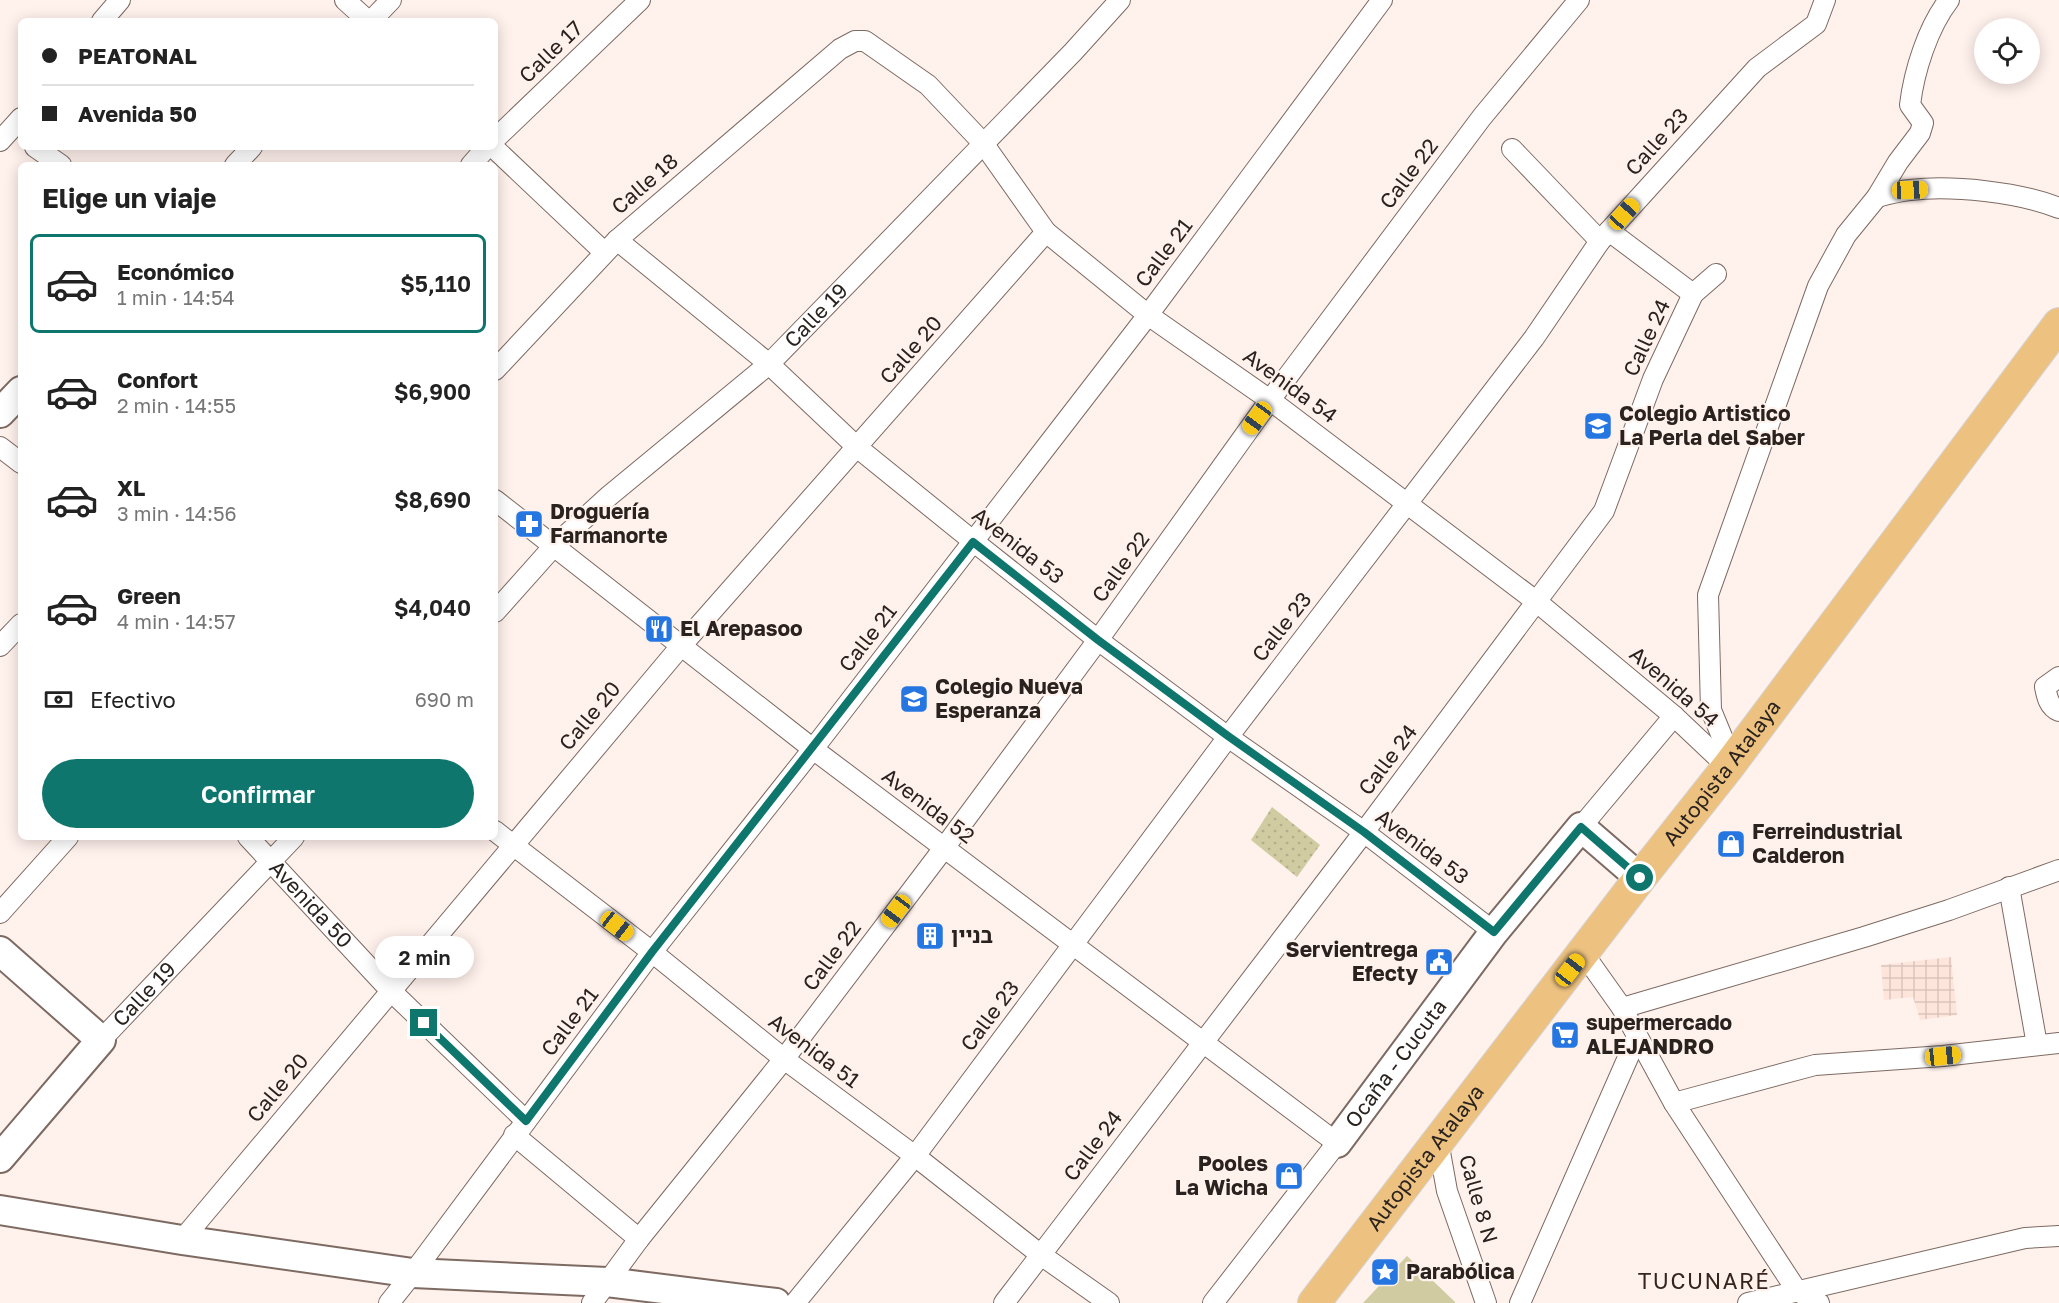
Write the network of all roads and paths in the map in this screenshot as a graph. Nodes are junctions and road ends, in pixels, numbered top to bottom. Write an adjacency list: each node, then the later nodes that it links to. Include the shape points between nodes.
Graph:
1 (120, 0): 10 (street)
2 (345, 0): 11 (street)
3 (391, 0): 12 (street)
4 (640, 0): 14 (street, Calle 17)
5 (1120, 0): 15 (street, Calle 19)
6 (1382, 0): 31 (street, Calle 21)
7 (1579, 0): 36 (street, Calle 22, via 1482,117)
8 (1825, 0): 27 (street, Calle 23, via 1816,24 1757,68)
9 (1949, 0): 24 (street, via 1933,24 1911,90 1910,105 1923,123 1920,134)
10 (105, 18)
11 (366, 18)
12 (373, 18)
13 (840, 49): 15 (street, Avenida 54, via 855,41 865,41 928,85); 28 (street, Calle 18)
14 (498, 136)
15 (983, 143): 26 (street, Avenida 54); 33 (street, Calle 19)
16 (1512, 149): 27 (street)
17 (39, 150): 21 (street)
18 (249, 150): 22 (street)
19 (484, 150): 23 (street)
20 (497, 150): 28 (street, Avenida 53)
21 (57, 162)
22 (238, 162)
23 (474, 162)
24 (1877, 197): 25 (street, via 1910,190 1949,189 2003,194); 56 (street, via 1846,235 1818,286 1708,596 1711,710)
25 (2059, 208)
26 (1046, 232): 31 (street, Avenida 54); 39 (street, Calle 20)
27 (1605, 236): 30 (street); 42 (street, Calle 23, via 1534,338)
28 (610, 246): 33 (street, Avenida 53); 34 (street, Calle 18)
29 (1716, 274): 30 (street, Calle 24)
30 (1693, 294): 45 (street, Calle 24, via 1653,379 1604,511)
31 (1148, 315): 36 (street, Avenida 54); 43 (street, Calle 21)
32 (2059, 324): 56 (main road, Autopista Atalaya)
33 (769, 364): 39 (street, Avenida 53); 44 (street, Calle 19, via 609,495)
34 (498, 367)
35 (18, 394): 37 (street)
36 (1270, 400): 42 (street, Avenida 54); 48 (street, Calle 22)
37 (0, 413)
38 (0, 447): 40 (street)
39 (858, 448): 43 (street, Avenida 53); 50 (street, Calle 20)
40 (18, 462)
41 (498, 502): 44 (street, Avenida 52)
42 (1408, 503): 45 (street, Avenida 54); 54 (street, Calle 23)
43 (973, 542): 48 (street, Avenida 53); 55 (street, Calle 21)
44 (554, 547): 46 (street, Calle 19); 50 (street, Avenida 52)
45 (1537, 603): 53 (street, Avenida 54); 58 (street, Calle 24)
46 (498, 609)
47 (18, 627): 49 (street)
48 (1098, 640): 54 (street, Avenida 53); 64 (street, Calle 22)
49 (0, 646)
50 (681, 646): 55 (street, Avenida 52); 63 (street, Calle 20)
51 (2059, 677): 52 (street, via 2045,687 2047,698)
52 (2059, 711)
53 (1674, 716): 56 (street, Avenida 54); 57 (street, Ocaña - Cucuta)
54 (1228, 736): 58 (street, Avenida 53); 71 (street, Calle 23)
55 (813, 748): 64 (street, Avenida 52); 73 (street, Calle 21)
56 (1730, 764): 67 (main road, Autopista Atalaya)
57 (1581, 827): 67 (street); 70 (street, Ocaña - Cucuta)
58 (1364, 832): 70 (street, Avenida 53); 79 (street, Calle 24)
59 (498, 833): 63 (street, Avenida 51)
60 (65, 840): 69 (street)
61 (251, 840): 65 (street, Avenida 50)
62 (291, 840): 65 (street, Calle 19)
63 (513, 845): 73 (street, Avenida 51); 75 (street, Calle 20)
64 (944, 848): 71 (street, Avenida 52); 82 (street, Calle 22)
65 (271, 862): 75 (street, Avenida 50); 78 (street, Calle 19)
66 (2059, 870): 68 (street)
67 (1640, 878): 74 (main road, Autopista Atalaya)
68 (2008, 887): 76 (street, via 1864,937); 81 (street)
69 (0, 913)
70 (1494, 932): 86 (street, Ocaña - Cucuta)
71 (1073, 946): 79 (street, Avenida 52); 87 (street, Calle 23)
72 (0, 951): 78 (street)
73 (652, 952): 82 (street, Avenida 51); 84 (street, Calle 21)
74 (1583, 953): 76 (street); 85 (main road, Autopista Atalaya)
75 (390, 990): 84 (street, Avenida 50); 92 (street, Calle 20)
76 (1622, 1008): 77 (street)
77 (1637, 1037): 83 (street); 105 (street)
78 (102, 1040): 88 (street, Calle 19)
79 (1201, 1043): 86 (street, Avenida 52); 93 (street, Calle 24)
80 (2059, 1043): 81 (street)
81 (2037, 1045): 83 (street, via 1815,1065)
82 (784, 1059): 87 (street, Avenida 51); 91 (street, Calle 22)
83 (1674, 1103): 96 (street)
84 (520, 1128): 91 (street, Avenida 50); 94 (street, Calle 21)
85 (1438, 1141): 103 (main road, Autopista Atalaya); 104 (street, Calle 8 N, via 1447,1191)
86 (1337, 1143): 102 (street, Ocaña - Cucuta)
87 (915, 1156): 93 (street, Avenida 51); 99 (street, Calle 23)
88 (0, 1158)
89 (0, 1210): 92 (street)
90 (2059, 1236): 96 (street, via 2025,1238)
91 (639, 1239): 95 (street, Calle 22)
92 (182, 1240): 94 (street)
93 (1041, 1255): 100 (street, Calle 24); 101 (street, Avenida 51)
94 (413, 1274): 95 (street); 97 (street, Calle 21)
95 (599, 1293): 98 (street)
96 (1794, 1297): 106 (street); 107 (street)
97 (389, 1303)
98 (776, 1303)
99 (795, 1303)
100 (1004, 1303)
101 (1109, 1303)
102 (1214, 1303)
103 (1314, 1303)
104 (1486, 1303)
105 (1520, 1303)
106 (1748, 1303)
107 (1819, 1303)

